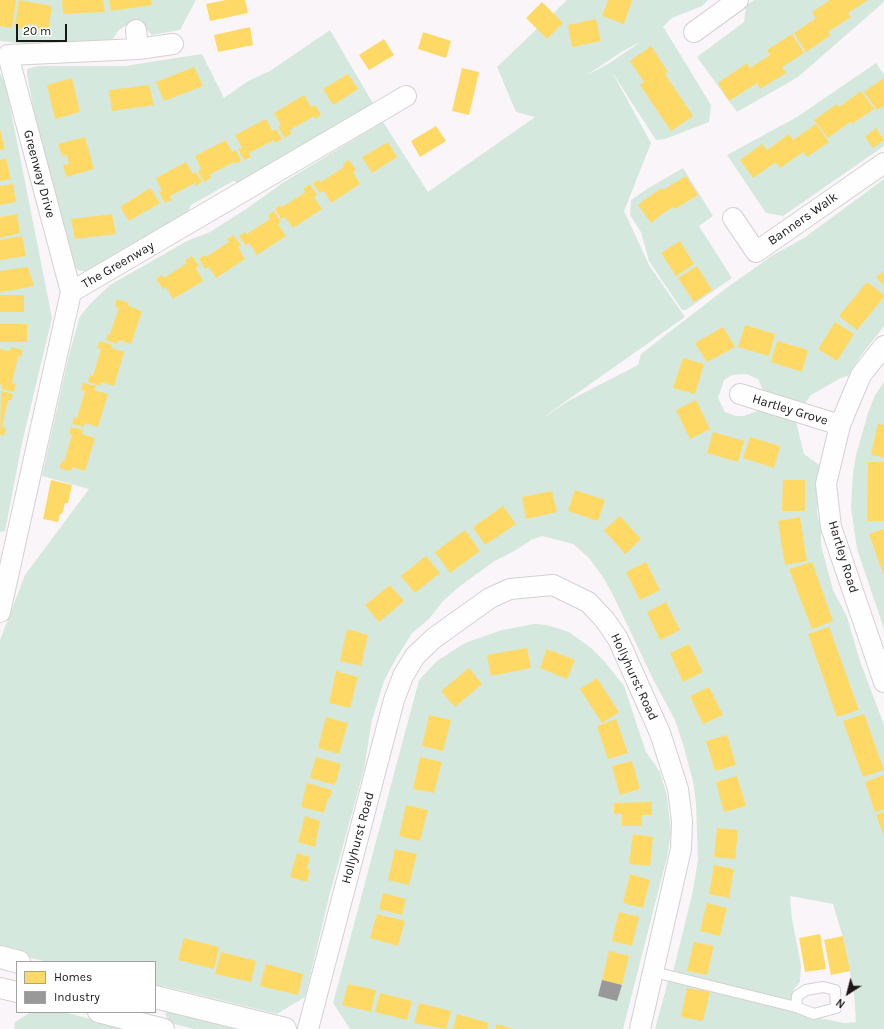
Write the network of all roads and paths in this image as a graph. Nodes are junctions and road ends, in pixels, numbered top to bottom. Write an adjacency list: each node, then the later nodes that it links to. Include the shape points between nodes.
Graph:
1 (738, 0): 2 (street)
2 (694, 32)
3 (173, 44): 4 (street, Greenway Drive, via 137,40)
4 (4, 54): 8 (street, Greenway Drive)
5 (406, 96): 8 (street, The Greenway)
6 (884, 163): 7 (street, Banners Walk, via 756,252)
7 (733, 218)
8 (71, 292): 12 (street, The Greenway)
9 (884, 346): 11 (street, Hartley Road, via 861,374)
10 (740, 394): 11 (street, Hartley Grove)
11 (840, 425): 13 (street, Hartley Road, via 826,484 831,527)
12 (0, 612)
13 (884, 682)
14 (654, 972): 18 (lane); 22 (street, Hollyhurst Road, via 677,872 682,821 678,789 660,733 618,639 588,602 553,585 510,589 490,598 434,638 415,656 403,676 394,700); 23 (street, Hollyhurst Road)
15 (0, 988): 16 (street)
16 (16, 992)
17 (156, 997): 21 (street)
18 (796, 1007)
19 (102, 1013): 20 (street)
20 (164, 1029)
21 (285, 1029)
22 (308, 1029)
23 (640, 1029)

